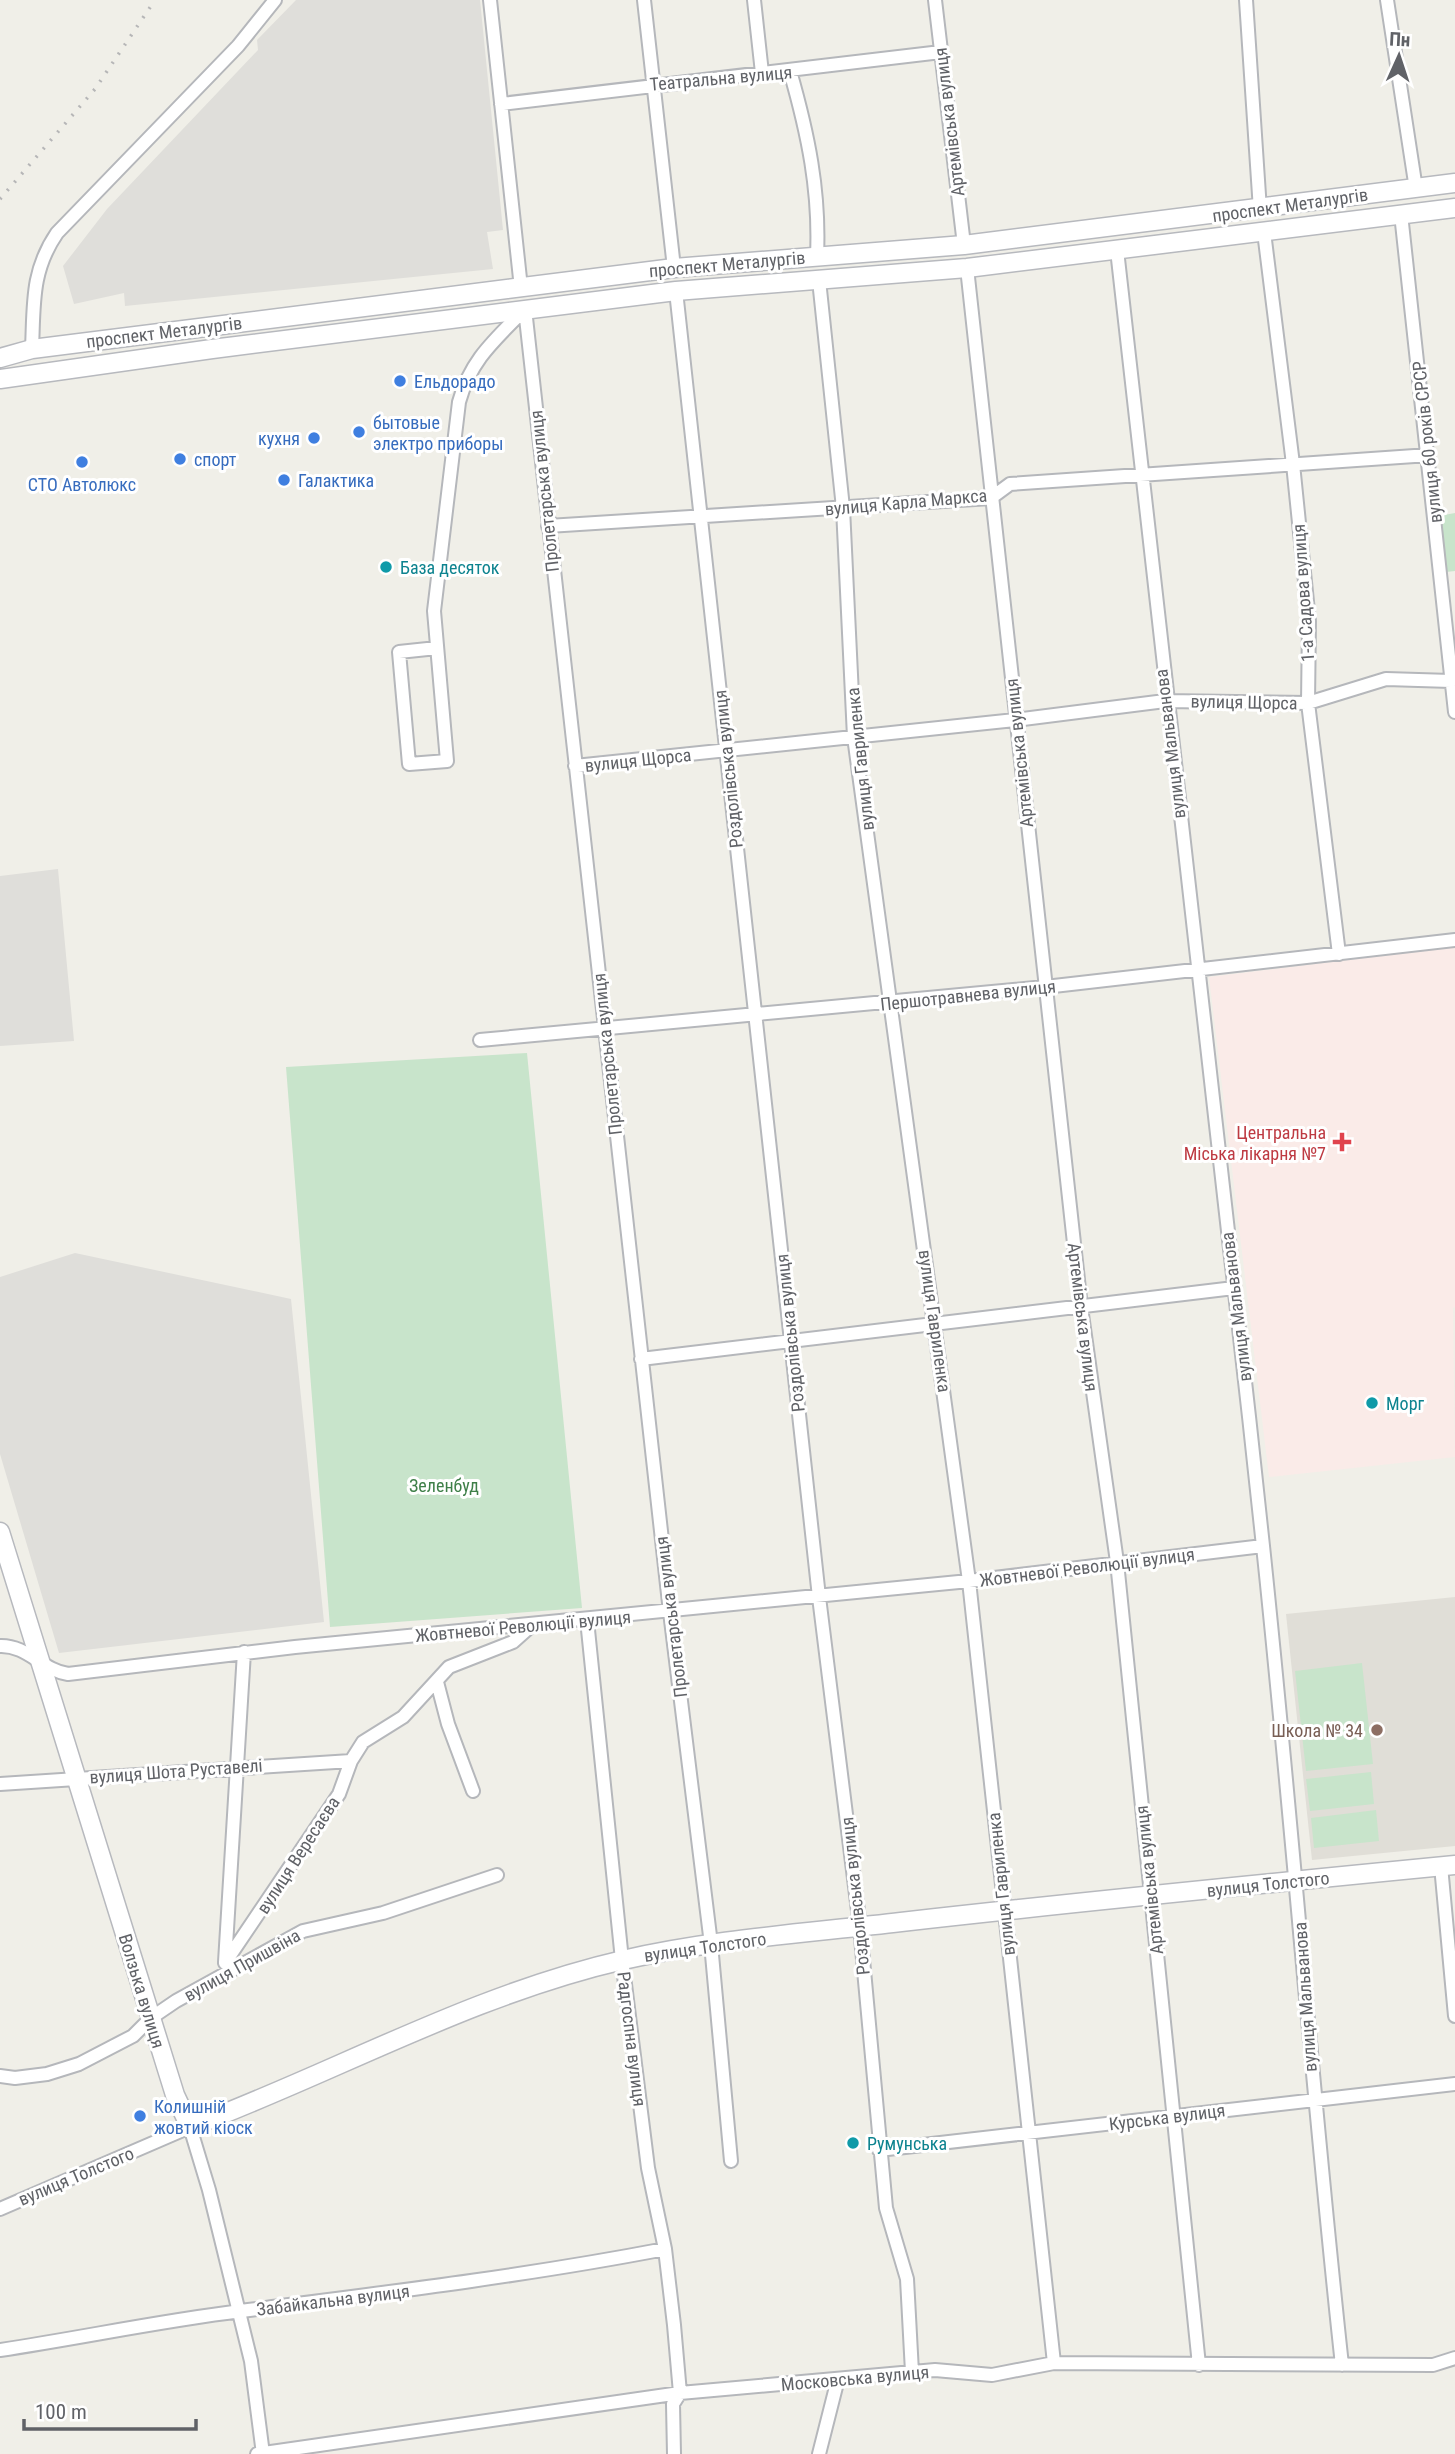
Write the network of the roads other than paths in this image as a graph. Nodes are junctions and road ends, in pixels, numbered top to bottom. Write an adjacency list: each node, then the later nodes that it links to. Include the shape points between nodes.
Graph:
1 (275, 0): 30 (street, via 238,46 57,233 42,255 34,286)
2 (490, 0): 12 (street)
3 (644, 0): 11 (street)
4 (754, 0): 10 (street)
5 (935, 0): 8 (street, Артемівська вулиця)
6 (1246, 0): 16 (street)
7 (1387, 0): 14 (street)
8 (941, 52): 9 (street, Театральна вулиця); 20 (street, Артемівська вулиця)
9 (790, 71): 10 (street, Театральна вулиця); 22 (street, via 810,139 817,186)
10 (762, 73): 11 (street, Театральна вулиця)
11 (655, 83): 12 (street, Театральна вулиця); 23 (street)
12 (501, 104): 26 (street)
13 (1455, 183): 14 (street, проспект Металургів)
14 (1408, 190): 16 (street, проспект Металургів); 17 (street)
15 (1455, 208): 17 (street, проспект Металургів)
16 (1260, 210): 18 (street, проспект Металургів); 19 (street)
17 (1401, 215): 19 (street, проспект Металургів); 34 (street, вулиця 60 років СРСР)
18 (1114, 228): 20 (street, проспект Металургів); 21 (street)
19 (1264, 232): 21 (street, проспект Металургів); 35 (street, 1-а Садова вулиця)
20 (964, 245): 22 (street, проспект Металургів); 24 (street)
21 (1117, 250): 24 (street, проспект Металургів); 36 (street, вулиця Мальванова)
22 (817, 256): 23 (street, проспект Металургів); 25 (street)
23 (674, 268): 26 (street, проспект Металургів); 27 (street)
24 (967, 268): 25 (street, проспект Металургів); 37 (street, Артемівська вулиця)
25 (820, 280): 27 (street, проспект Металургів); 38 (street, вулиця Гавриленка)
26 (521, 288): 28 (street); 29 (street, проспект Металургів)
27 (676, 291): 28 (street, проспект Металургів); 39 (street, Роздолівська вулиця)
28 (524, 309): 31 (street, проспект Металургів); 40 (street, Пролетарська вулиця); 41 (street, via 477,359 459,402 434,611)
29 (208, 326): 30 (street, проспект Металургів); 31 (street, via 205,338)
30 (32, 349): 32 (street, проспект Металургів)
31 (212, 349): 33 (street, проспект Металургів)
32 (0, 358)
33 (0, 379)
34 (1429, 455): 35 (street, вулиця Карла Маркса); 42 (street, вулиця 60 років СРСР)
35 (1293, 464): 36 (street, вулиця Карла Маркса); 44 (street, 1-а Садова вулиця, via 1309,621)
36 (1141, 475): 37 (street, вулиця Карла Маркса, via 1010,484); 43 (street, вулиця Мальванова)
37 (991, 498): 38 (street, вулиця Карла Маркса); 46 (street, Артемівська вулиця)
38 (843, 508): 39 (street, вулиця Карла Маркса); 47 (street, вулиця Гавриленка)
39 (700, 516): 40 (street, вулиця Карла Маркса); 48 (street, Роздолівська вулиця)
40 (548, 526): 49 (street, Пролетарська вулиця)
41 (438, 648): 41 (street, via 447,761 409,764 399,652)
42 (1451, 681): 44 (street, вулиця Щорса, via 1387,679); 45 (street, вулиця 60 років СРСР)
43 (1165, 701): 44 (street, вулиця Щорса); 46 (street, вулиця Щорса); 52 (street, вулиця Мальванова)
44 (1308, 703): 51 (street, 1-а Садова вулиця)
45 (1455, 712)
46 (1015, 720): 47 (street, вулиця Щорса); 53 (street, Артемівська вулиця)
47 (855, 737): 48 (street, вулиця Щорса); 54 (street, вулиця Гавриленка)
48 (726, 751): 49 (street, вулиця Щорса); 55 (street, Роздолівська вулиця)
49 (575, 766): 56 (street, Пролетарська вулиця)
50 (1455, 940): 51 (street, Першотравнева вулиця)
51 (1339, 954): 52 (street, Першотравнева вулиця)
52 (1198, 968): 53 (street, Першотравнева вулиця); 58 (street, вулиця Мальванова)
53 (1045, 987): 54 (street, Першотравнева вулиця); 59 (street, Артемівська вулиця)
54 (891, 1002): 55 (street, Першотравнева вулиця); 60 (street, вулиця Гавриленка)
55 (755, 1016): 56 (street, Першотравнева вулиця); 61 (street, Роздолівська вулиця)
56 (604, 1030): 57 (street, Першотравнева вулиця); 62 (street, Пролетарська вулиця)
57 (480, 1040)
58 (1234, 1288): 59 (street); 64 (street, вулиця Мальванова)
59 (1081, 1307): 60 (street); 65 (street, Артемівська вулиця)
60 (936, 1324): 61 (street); 66 (street, вулиця Гавриленка)
61 (791, 1342): 62 (street); 67 (street, Роздолівська вулиця)
62 (641, 1359): 68 (street, Пролетарська вулиця)
63 (0, 1535): 73 (street, Волзька вулиця)
64 (1263, 1546): 65 (street, Жовтневої Революції вулиця); 82 (street, вулиця Мальванова)
65 (1117, 1562): 66 (street, Жовтневої Революції вулиця); 83 (street, Артемівська вулиця)
66 (969, 1581): 67 (street, Жовтневої Революції вулиця); 84 (street, вулиця Гавриленка)
67 (819, 1597): 68 (street, Жовтневої Революції вулиця); 85 (street, Роздолівська вулиця)
68 (670, 1612): 69 (street, Жовтневої Революції вулиця); 86 (street, Пролетарська вулиця)
69 (587, 1620): 70 (street, Жовтневої Революції вулиця); 87 (street, Радгоспна вулиця)
70 (533, 1625): 72 (street, Жовтневої Революції вулиця); 74 (street, вулиця Вересаєва, via 513,1642 449,1667)
71 (0, 1646): 73 (street, Жовтневої Революції вулиця, via 12,1646)
72 (244, 1652): 73 (street, Жовтневої Революції вулиця, via 68,1674 52,1672); 76 (street)
73 (40, 1661): 77 (street, Волзька вулиця)
74 (437, 1682): 75 (street, вулиця Вересаєва, via 403,1717 363,1742); 79 (street)
75 (351, 1761): 76 (street, вулиця Шота Руставелі); 88 (street, вулиця Вересаєва, via 339,1794)
76 (239, 1766): 77 (street, вулиця Шота Руставелі); 88 (street)
77 (76, 1778): 78 (street, вулиця Шота Руставелі); 90 (street, Волзька вулиця)
78 (0, 1784)
79 (473, 1791)
80 (1448, 1866): 82 (street, вулиця Толстого); 89 (street)
81 (497, 1875): 88 (street, вулиця Пришвіна, via 383,1913 303,1931)
82 (1297, 1881): 83 (street, вулиця Толстого); 93 (street, вулиця Мальванова)
83 (1150, 1897): 84 (street, вулиця Толстого); 94 (street, Артемівська вулиця)
84 (1003, 1910): 85 (street, вулиця Толстого); 96 (street, вулиця Гавриленка)
85 (860, 1927): 86 (street, вулиця Толстого); 97 (street, Роздолівська вулиця)
86 (711, 1944): 87 (street, вулиця Толстого); 98 (street, Пролетарська вулиця)
87 (622, 1960): 95 (street, вулиця Толстого, via 474,2007); 100 (street, Радгоспна вулиця, via 648,2168)
88 (225, 1968): 90 (street, вулиця Пришвіна)
89 (1455, 2016)
90 (151, 2018): 91 (street, вулиця Пришвіна, via 133,2036 79,2064 47,2074); 95 (street, Волзька вулиця)
91 (0, 2076)
92 (1455, 2084): 93 (street, Курська вулиця)
93 (1313, 2100): 94 (street, Курська вулиця); 106 (street, вулиця Мальванова)
94 (1171, 2117): 96 (street, Курська вулиця); 105 (street, Артемівська вулиця)
95 (190, 2127): 99 (street, вулиця Толстого); 101 (street, Волзька вулиця)
96 (1028, 2133): 97 (street, Курська вулиця); 104 (street, вулиця Гавриленка)
97 (879, 2150): 107 (street, Роздолівська вулиця, via 886,2208 906,2279)
98 (731, 2161)
99 (0, 2209)
100 (665, 2249): 101 (street, Забайкальна вулиця, via 560,2269); 109 (street, Радгоспна вулиця)
101 (239, 2311): 102 (street, Забайкальна вулиця); 110 (street, Волзька вулиця, via 251,2361)
102 (0, 2350)
103 (1455, 2358): 106 (street, Московська вулиця, via 1433,2365)
104 (1054, 2363): 105 (street, Московська вулиця); 107 (street, Московська вулиця, via 992,2375)
105 (1199, 2365): 106 (street, Московська вулиця)
106 (1342, 2365)
107 (912, 2372): 108 (street, Московська вулиця)
108 (838, 2379): 109 (street, Московська вулиця); 112 (street)
109 (680, 2393): 110 (street, Московська вулиця); 111 (street, Радгоспна вулиця, via 673,2404)
110 (261, 2454)
111 (674, 2454)
112 (818, 2454)

